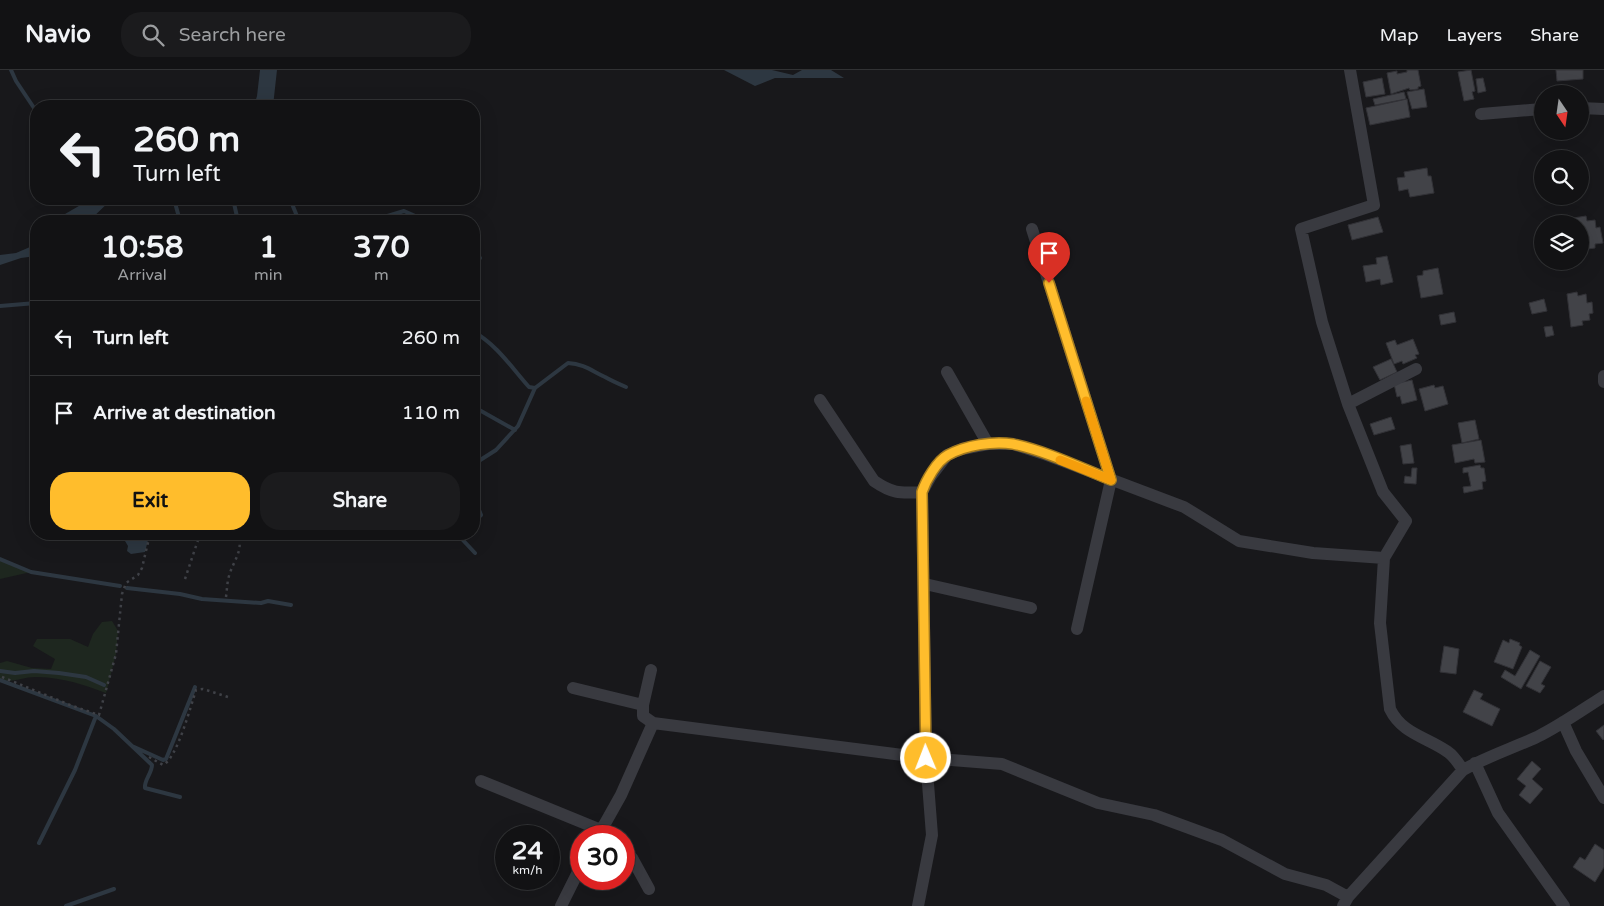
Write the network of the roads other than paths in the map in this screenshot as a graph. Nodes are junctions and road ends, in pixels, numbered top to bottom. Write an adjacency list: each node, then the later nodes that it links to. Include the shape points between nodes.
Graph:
1 (1350, 70): 12 (street, via 1374,205 1301,228 1322,322)
2 (1589, 108): 3 (street)
3 (1604, 109)
4 (1534, 110): 5 (street)
5 (1481, 114)
6 (1032, 229): 14 (street)
7 (1416, 369): 12 (street)
8 (947, 372): 13 (street)
9 (1604, 376): 10 (street)
10 (1604, 382)
11 (820, 400): 15 (street, via 874,481 887,490)
12 (1348, 404): 16 (street, via 1383,492 1406,521)
13 (988, 444): 14 (street, via 1021,447); 15 (street, via 947,455)
14 (1111, 480): 16 (street, via 1184,507 1240,541 1313,553); 19 (street)
15 (922, 492): 17 (street)
16 (1384, 558): 28 (street, via 1380,623 1390,709 1395,719 1449,753)
17 (925, 584): 18 (street); 26 (street)
18 (1031, 608)
19 (1077, 629)
20 (651, 670): 23 (street)
21 (573, 688): 23 (street)
22 (1604, 696): 24 (street)
23 (643, 705): 25 (street, via 642,716)
24 (1563, 722): 27 (street); 30 (street)
25 (653, 723): 26 (street); 32 (street)
26 (926, 758): 36 (street, via 1002,764 1098,803 1154,814 1222,840 1285,874 1326,885); 38 (street, via 932,836)
27 (1475, 763): 28 (street); 39 (street, via 1498,813)
28 (1463, 770): 36 (street)
29 (481, 781): 31 (street)
30 (1604, 798)
31 (581, 825)
32 (606, 825)
33 (635, 863): 35 (street)
34 (570, 888): 37 (street)
35 (649, 889)
36 (1345, 902)
37 (561, 906)
38 (918, 906)
39 (1564, 906)

